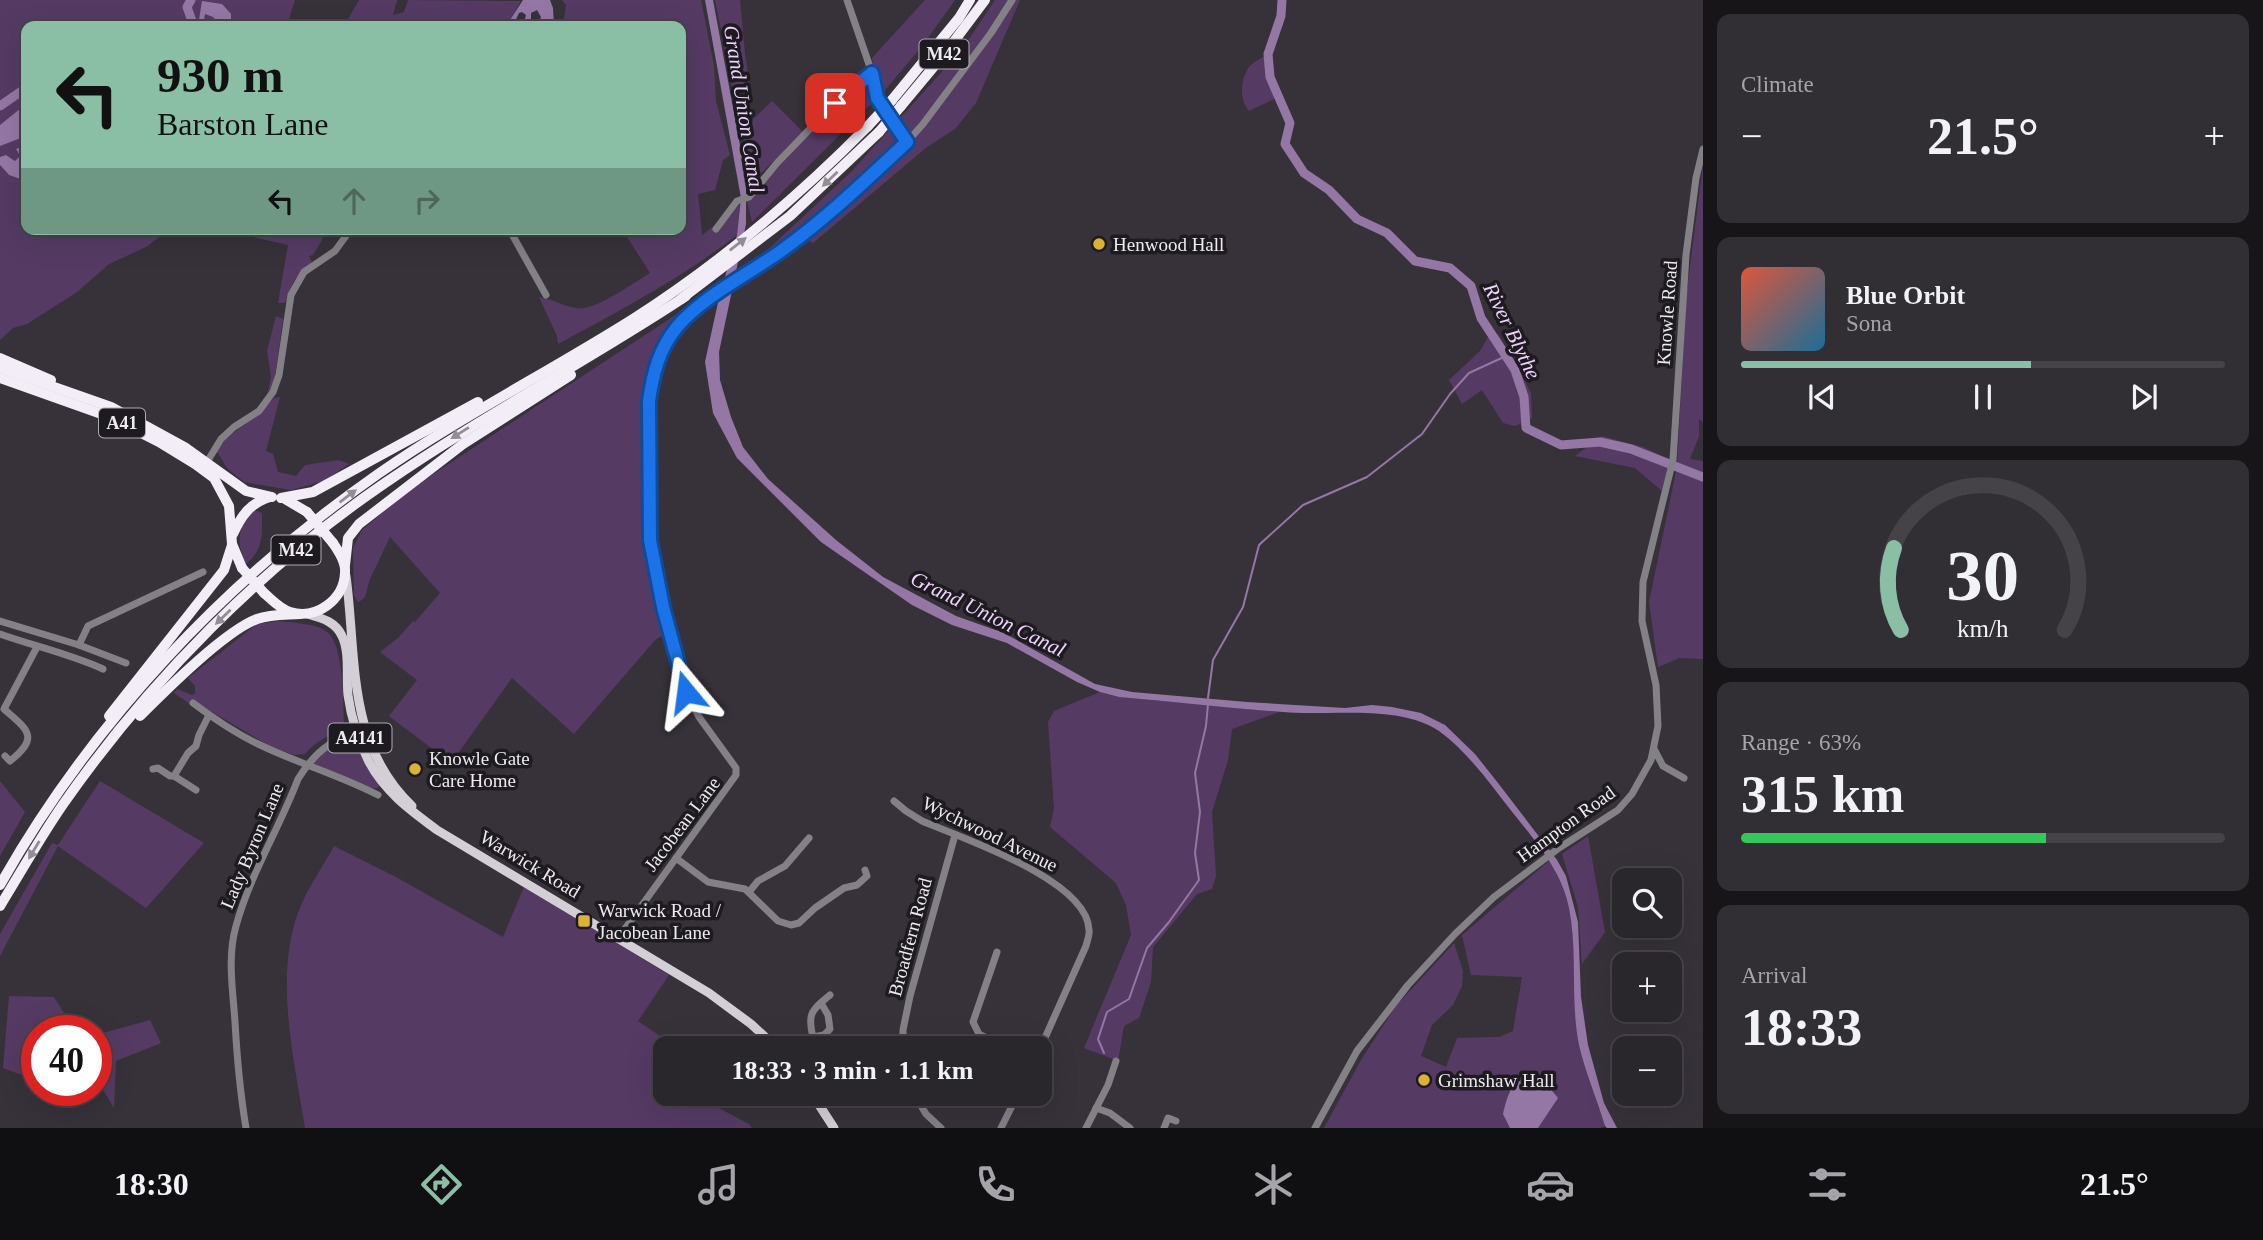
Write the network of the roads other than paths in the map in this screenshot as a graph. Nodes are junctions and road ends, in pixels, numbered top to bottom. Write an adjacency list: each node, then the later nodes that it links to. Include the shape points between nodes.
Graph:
1 (847, 0): 5 (street)
2 (970, 0): 6 (highway, M42)
3 (985, 0): 6 (highway, M42, via 946,52)
4 (1012, 0): 7 (street, Jacobean Lane, via 992,33)
5 (872, 73): 7 (street, via 877,98); 9 (street, via 835,103 749,197 737,201)
6 (897, 103): 13 (highway, M42, one-way to 6, bridge, via 756,230); 14 (highway, M42, one-way to 14, bridge, via 879,131 822,187)
7 (907, 142): 56 (street, Jacobean Lane, via 813,227 692,312 658,357 649,401 650,540 660,596 686,692 737,775)
8 (1703, 149): 20 (street, Knowle Road, via 1686,255)
9 (716, 229)
10 (347, 235): 19 (street, via 335,251 304,272 291,295 273,393 259,411 228,432)
11 (512, 235): 12 (street)
12 (546, 295)
13 (667, 296): 21 (highway, via 313,492); 41 (highway, M42, one-way to 13, via 204,618 298,533 454,424)
14 (686, 296): 23 (highway, via 463,444 388,501 352,531 346,544); 52 (highway, M42, one-way to 52, via 459,433 304,544 170,671)
15 (0, 358): 18 (highway)
16 (0, 368): 18 (highway, A41)
17 (0, 377): 22 (highway, A41, via 110,417 195,464 221,487 229,506)
18 (111, 407): 19 (highway, A41)
19 (207, 462): 21 (highway, A41, via 246,491)
20 (1669, 481): 42 (street, Hampton Road, via 1643,582 1642,621 1657,699)
21 (276, 497): 22 (highway, via 259,501 245,512); 23 (highway, A41, bridge, via 307,512 332,543)
22 (232, 541): 25 (highway, A41, bridge, via 242,568 264,593 285,610); 41 (highway, via 224,570 124,696)
23 (345, 570): 25 (highway, via 342,587 329,605); 34 (main road, A4141)
24 (203, 572): 28 (street, via 88,626)
25 (303, 614): 38 (main road, A4141, via 330,622 342,635 348,697); 52 (highway, via 260,618 230,635 119,737)
26 (0, 621): 28 (street)
27 (0, 634): 29 (street)
28 (79, 645): 30 (street)
29 (37, 647): 31 (street); 36 (street)
30 (90, 650): 31 (street); 32 (street)
31 (85, 661): 33 (street)
32 (126, 663)
33 (103, 669)
34 (355, 674): 38 (main road, A4141); 39 (main road)
35 (193, 703): 37 (street)
36 (2, 710): 44 (street, via 28,733 24,750 10,761)
37 (209, 715): 45 (street, via 255,743); 47 (street, via 196,746)
38 (357, 715): 39 (main road, A4141); 40 (street); 53 (main road, A4141, via 375,757 408,802)
39 (357, 730): 40 (street, Lady Byron Lane); 43 (main road, A4141)
40 (338, 739): 43 (street, via 350,739); 45 (street, Lady Byron Lane)
41 (90, 748): 58 (highway, M42)
42 (1654, 749): 48 (street, via 1664,766); 86 (street, Hampton Road, via 1632,794 1618,810 1542,860 1484,906 1408,985 1357,1051)
43 (366, 754): 53 (main road, A4141, via 393,795)
44 (5, 756)
45 (306, 765): 50 (street); 79 (street, Lady Byron Lane, via 250,888 232,940 237,1074)
46 (156, 766): 47 (street)
47 (174, 776): 49 (street)
48 (1684, 778)
49 (196, 790)
50 (378, 795)
51 (894, 801): 54 (street, Wychwood Avenue, via 922,821)
52 (63, 804): 60 (highway, M42, one-way to 60)
53 (437, 830): 61 (main road, Warwick Road / A4141)
54 (955, 835): 68 (street, Broadfern Road); 70 (street, Wychwood Avenue, via 1057,884 1084,913 1090,931 1086,946)
55 (808, 838): 59 (street, via 785,866 758,881)
56 (676, 858): 59 (street, via 708,882); 61 (street, Jacobean Lane)
57 (868, 875): 59 (street, via 791,925 778,921)
58 (0, 885)
59 (749, 892)
60 (0, 906)
61 (619, 937): 65 (main road, Warwick Road / A4141, via 709,993)
62 (997, 952): 69 (street, via 973,1022)
63 (830, 995): 64 (street)
64 (821, 1003): 66 (street, via 811,1013); 67 (street, via 830,1029)
65 (764, 1036)
66 (813, 1036)
67 (818, 1036)
68 (903, 1036)
69 (983, 1036)
70 (1046, 1036)
71 (1116, 1061): 72 (street)
72 (1111, 1076): 73 (street); 77 (street)
73 (1120, 1079)
74 (820, 1106): 80 (main road)
75 (921, 1106): 81 (street)
76 (1012, 1106): 82 (street)
77 (1097, 1108): 83 (street); 84 (street)
78 (1176, 1121): 85 (street, via 1168,1118)
79 (246, 1128)
80 (834, 1128)
81 (941, 1128)
82 (1001, 1128)
83 (1086, 1128)
84 (1130, 1128)
85 (1164, 1128)
86 (1315, 1128)

